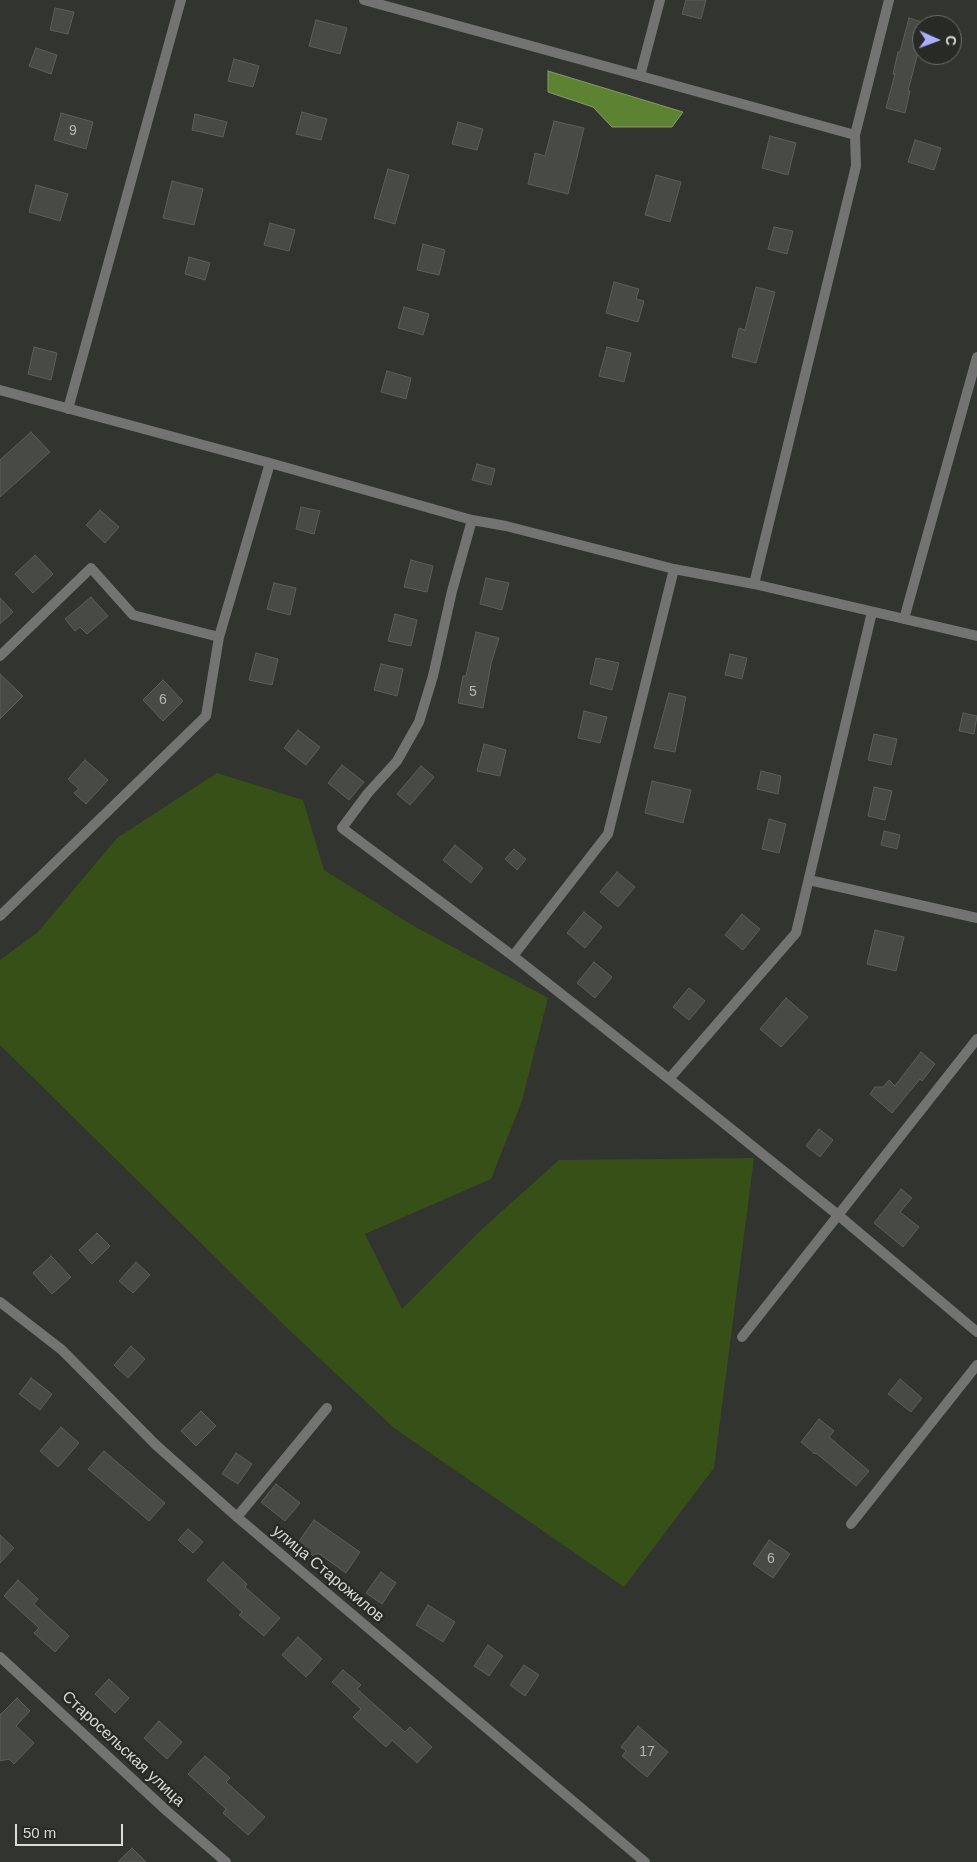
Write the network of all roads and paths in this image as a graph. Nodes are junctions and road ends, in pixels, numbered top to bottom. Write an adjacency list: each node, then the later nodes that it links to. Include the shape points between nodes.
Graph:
1 (181, 0): 10 (street)
2 (364, 0): 5 (street)
3 (660, 0): 6 (street)
4 (889, 0): 7 (street)
5 (392, 4): 6 (street)
6 (640, 76): 7 (street)
7 (855, 135): 14 (street, via 856,166)
8 (977, 357): 16 (street)
9 (0, 390): 10 (street)
10 (68, 409): 11 (street)
11 (270, 463): 12 (street); 18 (street)
12 (472, 520): 13 (street); 23 (street, via 419,722 397,761 342,828)
13 (674, 569): 14 (street); 23 (street, via 608,834)
14 (754, 584): 15 (street)
15 (872, 612): 16 (street); 20 (street)
16 (904, 619): 17 (street)
17 (977, 636)
18 (219, 637): 19 (street, via 133,616 90,568); 21 (street, via 206,716)
19 (0, 656)
20 (808, 880): 22 (street); 25 (street, via 796,933)
21 (0, 916)
22 (977, 918)
23 (513, 956): 25 (street)
24 (977, 1039): 26 (street)
25 (669, 1079): 26 (street)
26 (838, 1215): 28 (street); 29 (street)
27 (0, 1302): 32 (street, улица Старожилов, via 62,1350 156,1445)
28 (977, 1332)
29 (742, 1337)
30 (977, 1365): 33 (street)
31 (327, 1408): 32 (street)
32 (237, 1517): 36 (street, улица Старожилов)
33 (851, 1524)
34 (0, 1657): 35 (street, Старосельская улица)
35 (226, 1862)
36 (645, 1862)

